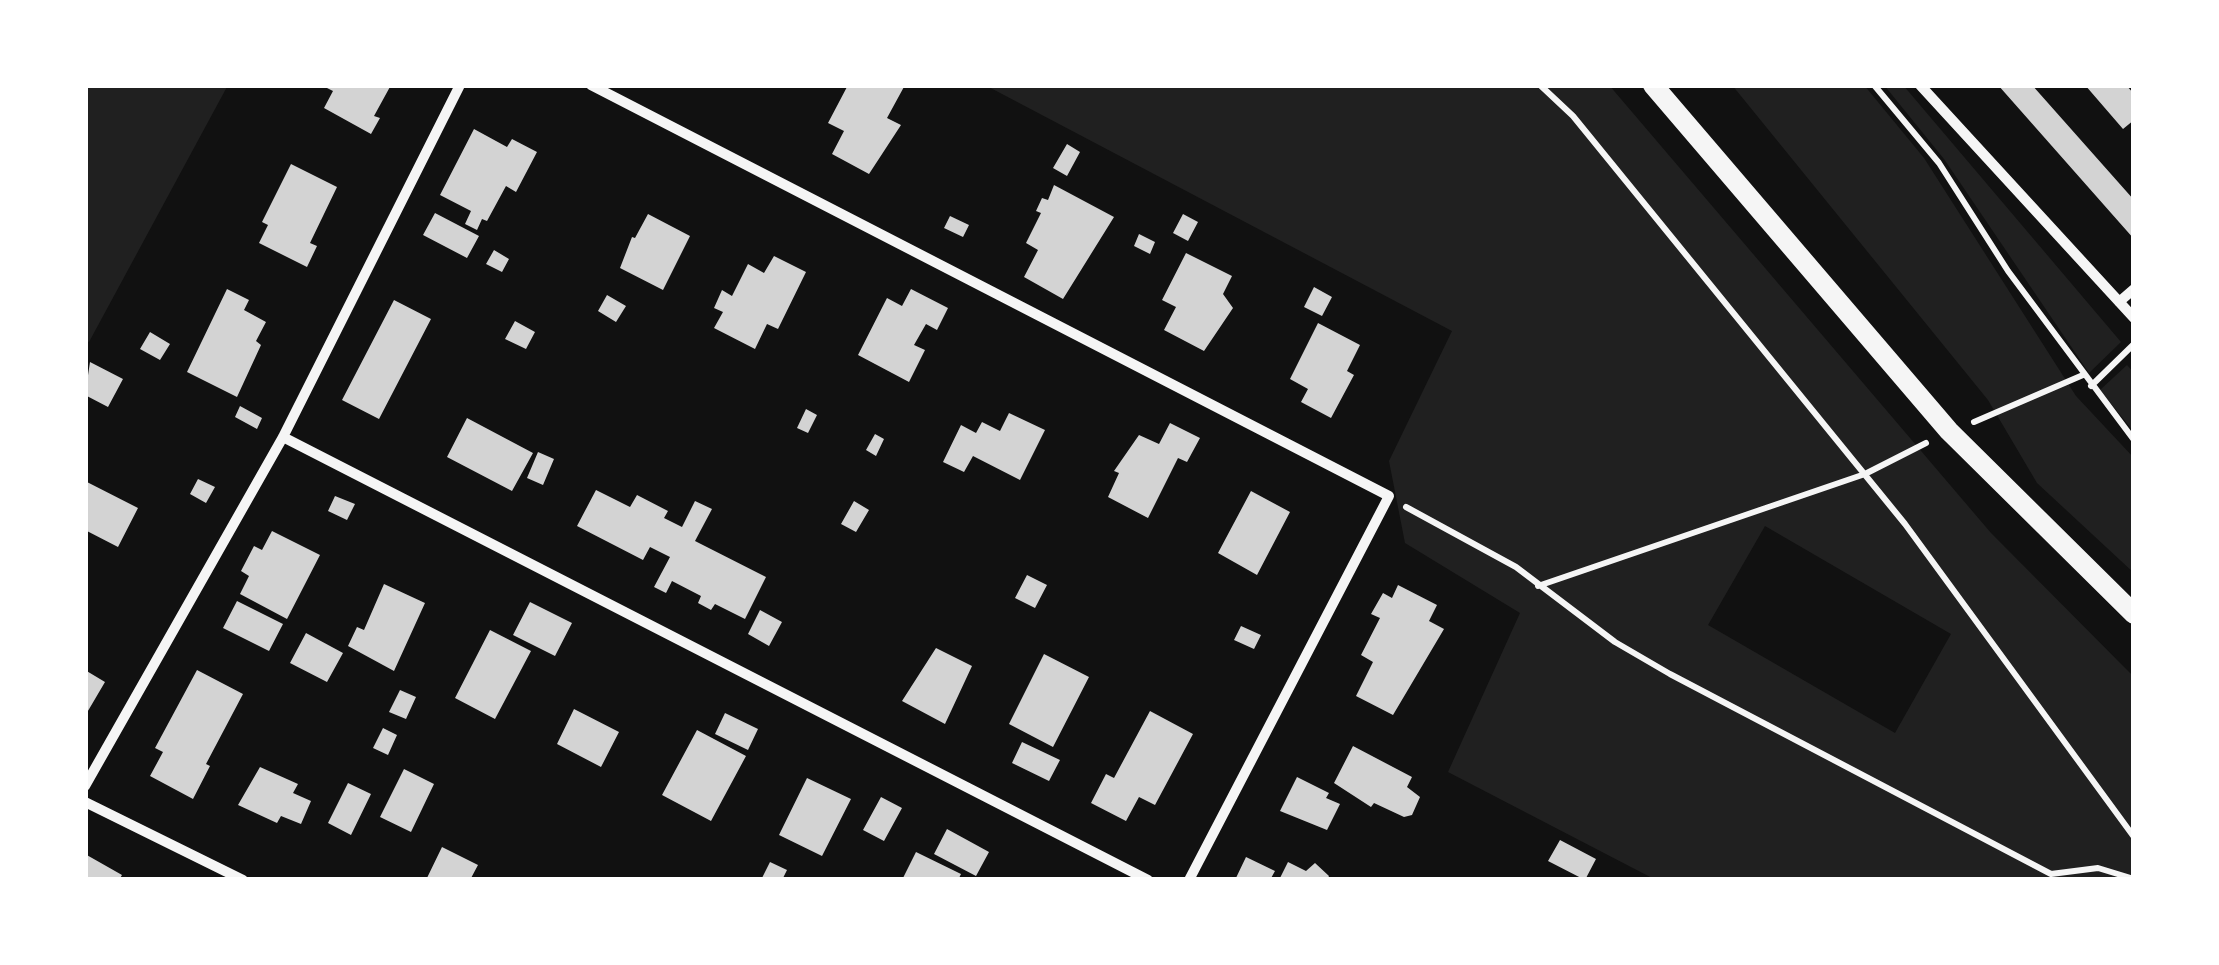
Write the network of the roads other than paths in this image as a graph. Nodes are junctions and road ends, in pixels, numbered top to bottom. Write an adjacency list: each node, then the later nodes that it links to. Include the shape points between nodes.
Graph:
1 (460, 85): 8 (street)
2 (591, 85): 14 (street, via 1389,496)
3 (1653, 85): 9 (main road, via 1949,431)
4 (1920, 85): 6 (street)
5 (2134, 289): 6 (street)
6 (2119, 302): 7 (street)
7 (2134, 318)
8 (283, 436): 10 (street); 13 (street)
9 (2134, 614)
10 (85, 786)
11 (85, 802): 12 (street)
12 (242, 880)
13 (1148, 880)
14 (1189, 880)

